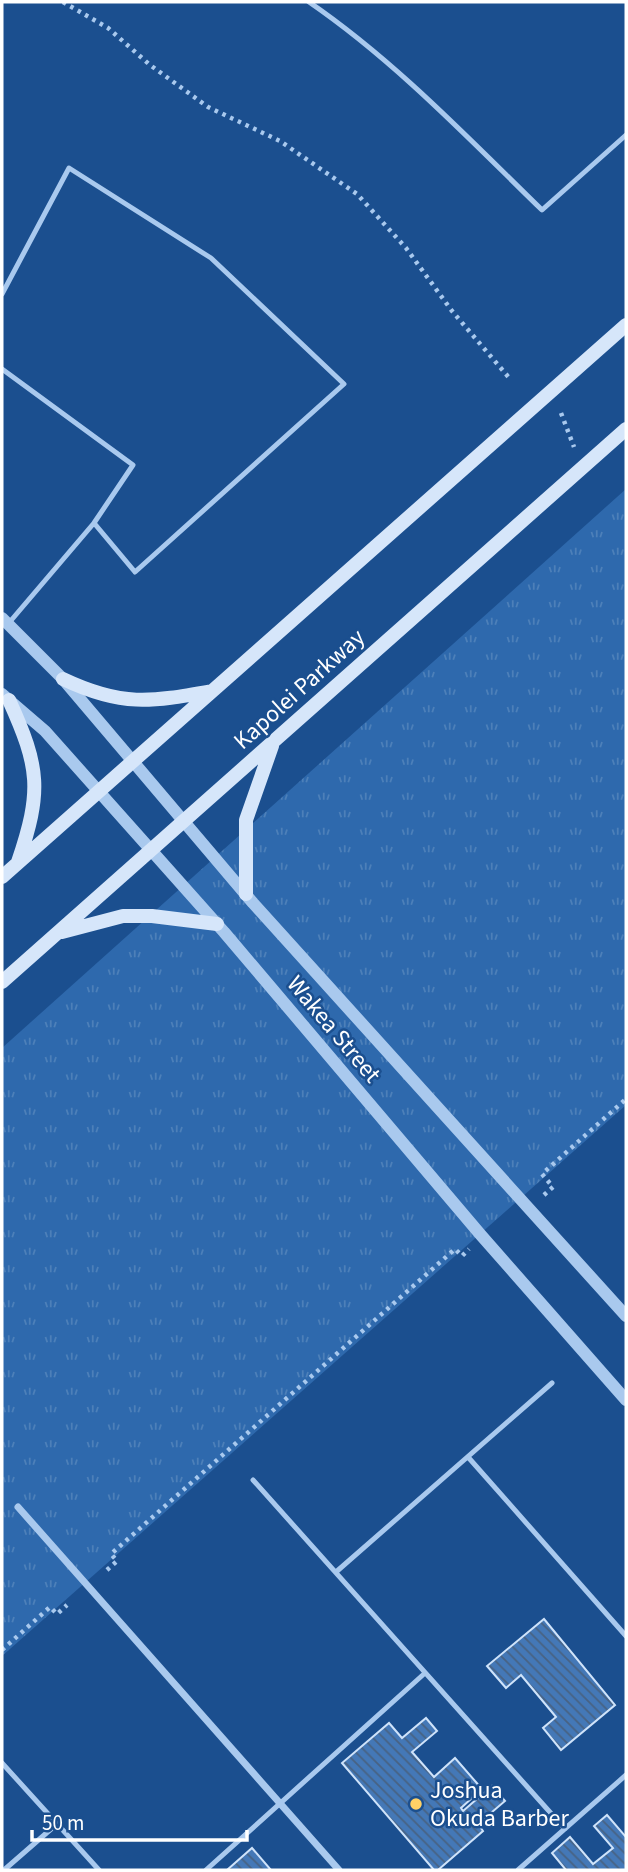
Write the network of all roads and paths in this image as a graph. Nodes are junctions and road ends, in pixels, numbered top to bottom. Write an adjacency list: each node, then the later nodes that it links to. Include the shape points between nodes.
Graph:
1 (63, 2): 7 (path, via 108,28 208,107 281,141 357,194)
2 (309, 2): 3 (lane, via 409,82 542,210)
3 (626, 135)
4 (2, 294): 11 (lane, via 69,168 211,258 344,384 135,572)
5 (626, 325): 14 (main road)
6 (2, 369): 11 (lane, via 133,465)
7 (511, 380)
8 (561, 413): 10 (path)
9 (626, 429): 16 (main road, Kapolei Parkway)
10 (574, 447)
11 (94, 523): 12 (lane)
12 (5, 621): 13 (street, Wakea Street)
13 (63, 679): 14 (main road, via 90,692 134,702); 17 (street, Wakea Street)
14 (213, 691): 17 (main road)
15 (5, 697): 18 (street, Wakea Street, via 45,731); 21 (main road, via 34,762 32,820)
16 (273, 743): 19 (main road, Kapolei Parkway); 23 (main road, via 246,820)
17 (133, 761): 18 (main road); 19 (street, Wakea Street)
18 (99, 791): 20 (street, Wakea Street); 21 (main road)
19 (184, 821): 20 (main road, Kapolei Parkway); 23 (street, Wakea Street)
20 (151, 850): 24 (street, Wakea Street); 25 (main road, Kapolei Parkway)
21 (18, 863): 22 (main road)
22 (2, 877)
23 (249, 898): 30 (street, Wakea Street)
24 (221, 928): 25 (main road, via 152,916 123,916); 32 (street, Wakea Street)
25 (57, 933): 26 (main road, Kapolei Parkway)
26 (2, 982)
27 (626, 1099): 28 (path, via 542,1174 553,1187)
28 (540, 1198)
29 (469, 1250): 36 (path, via 462,1256 455,1249 444,1258 111,1553 117,1561)
30 (626, 1316)
31 (552, 1383): 33 (lane)
32 (626, 1400)
33 (468, 1457): 37 (lane); 39 (lane)
34 (253, 1480): 37 (lane)
35 (18, 1507): 44 (street)
36 (107, 1570)
37 (336, 1572): 41 (lane)
38 (67, 1605): 40 (path, via 57,1614 50,1606)
39 (626, 1636)
40 (2, 1650)
41 (425, 1673): 44 (lane); 46 (lane)
42 (2, 1763): 45 (lane)
43 (626, 1775): 46 (lane)
44 (279, 1803): 49 (lane); 50 (street)
45 (58, 1824): 47 (lane); 48 (lane)
46 (565, 1829): 51 (lane)
47 (4, 1870)
48 (99, 1870)
49 (206, 1870)
50 (339, 1870)
51 (518, 1870)

